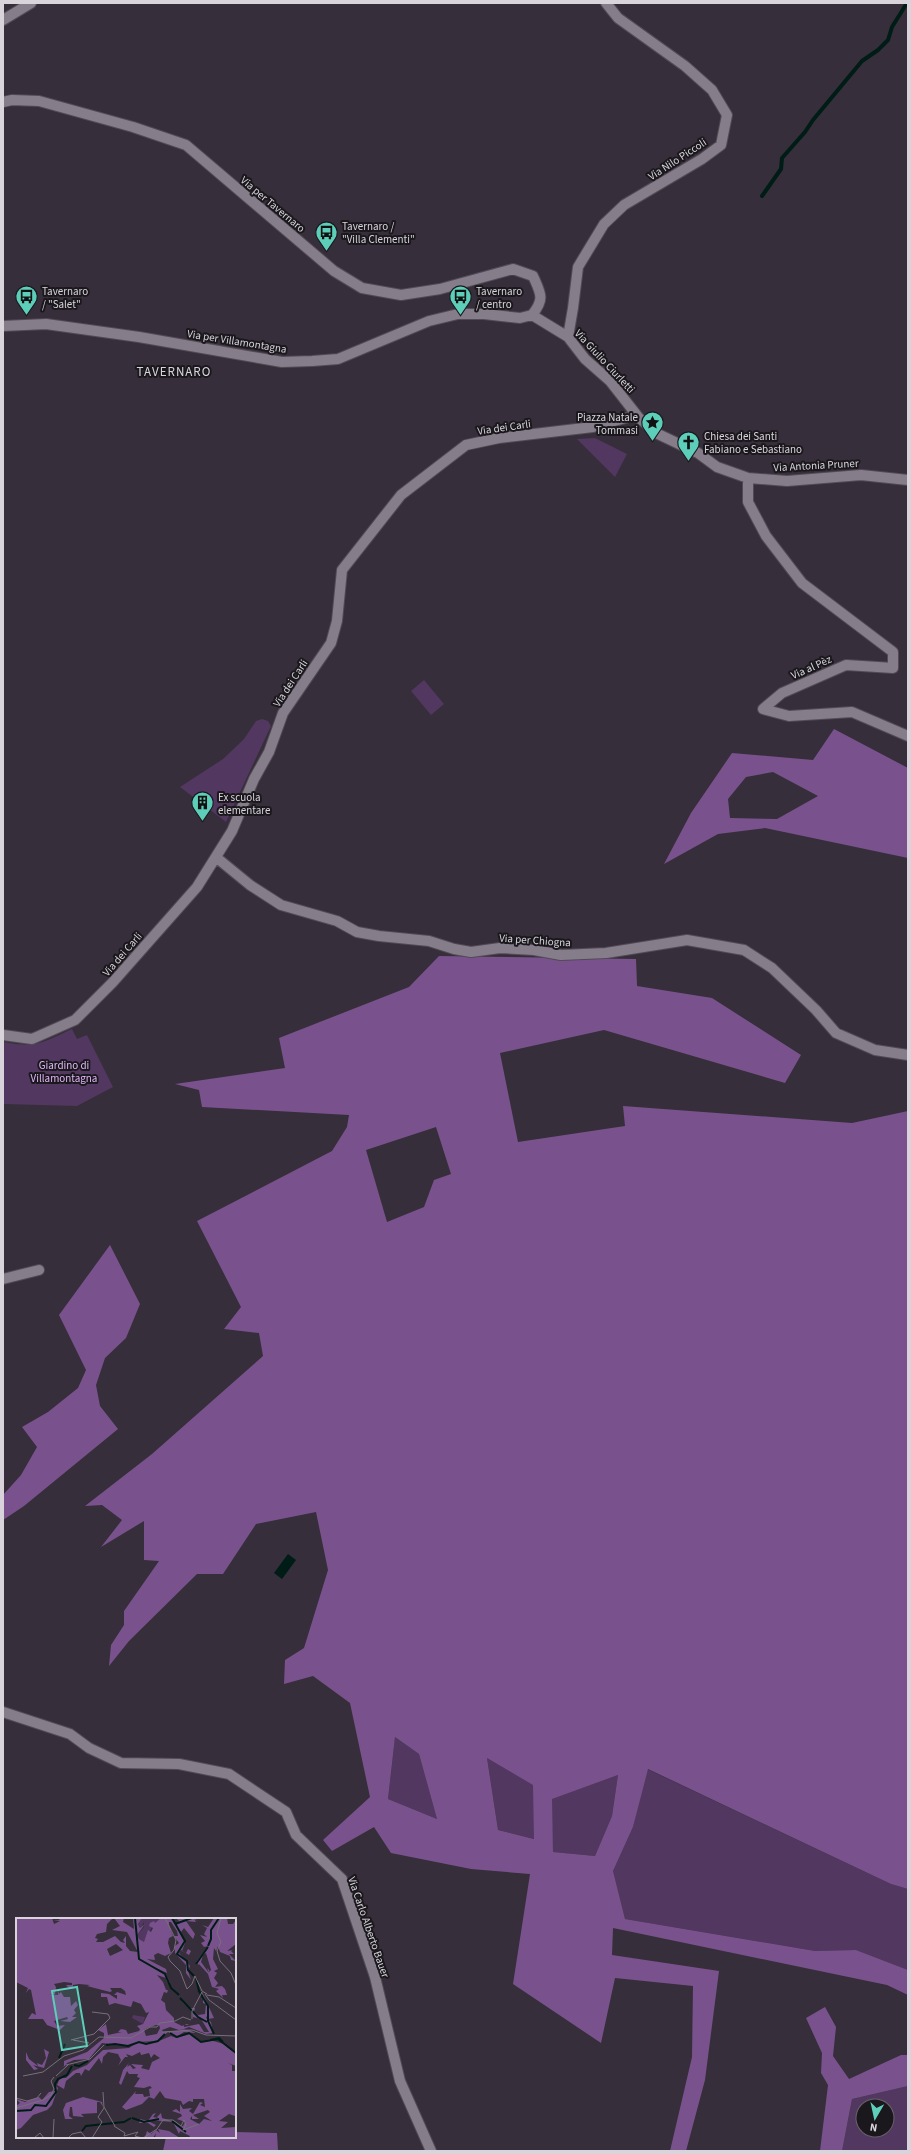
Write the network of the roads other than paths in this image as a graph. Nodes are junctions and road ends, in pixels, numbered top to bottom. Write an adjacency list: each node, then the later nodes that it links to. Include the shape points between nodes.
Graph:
1 (31, 3): 3 (street)
2 (606, 3): 7 (street, Via Nilo Piccoli, via 618,18 685,66 712,90 727,114 721,145 624,205 604,224 578,266)
3 (3, 20)
4 (3, 102): 5 (street, Via per Tavernaro, via 39,101 133,127 186,145 334,271 362,288 401,295 440,289 513,269 533,276 541,294 540,306)
5 (532, 315): 6 (street, Via per Villamontagna, via 520,318 458,314 430,321 338,359 312,362 282,362 46,324); 7 (street, Via Giulio Ciurletti)
6 (3, 326)
7 (568, 337): 8 (street, Via Giulio Ciurletti, via 585,359 610,381)
8 (636, 414): 9 (street, Via Antonia Pruner, via 658,434 698,453 717,467); 12 (street, Via dei Carli, via 593,427 499,438 466,445 401,495 342,570 337,621 331,643 283,713 270,752 254,779 232,831)
9 (748, 478): 10 (street, Via Antonia Pruner, via 786,481 861,474); 11 (street, Via al Pèz, via 748,502 766,536 802,583 893,652 893,668 846,665 782,693 763,709 789,716 852,712)
10 (908, 480)
11 (908, 736)
12 (217, 858): 13 (street, Via dei Carli, via 197,886 134,958 75,1020 32,1039); 14 (street, Via per Chiogna, via 250,885 281,905 337,921 357,932 379,936 430,941 471,952 500,948 561,955 606,953 687,940 744,950 772,968 836,1033 875,1050)
13 (3, 1035)
14 (908, 1055)
15 (39, 1270): 16 (street)
16 (3, 1279)
17 (3, 1712): 18 (street, Via Carlo Alberto Bauer, via 70,1734 89,1748 121,1763 179,1764 229,1774 286,1812 296,1835 342,1879 375,1977 400,2081)
18 (431, 2151)

